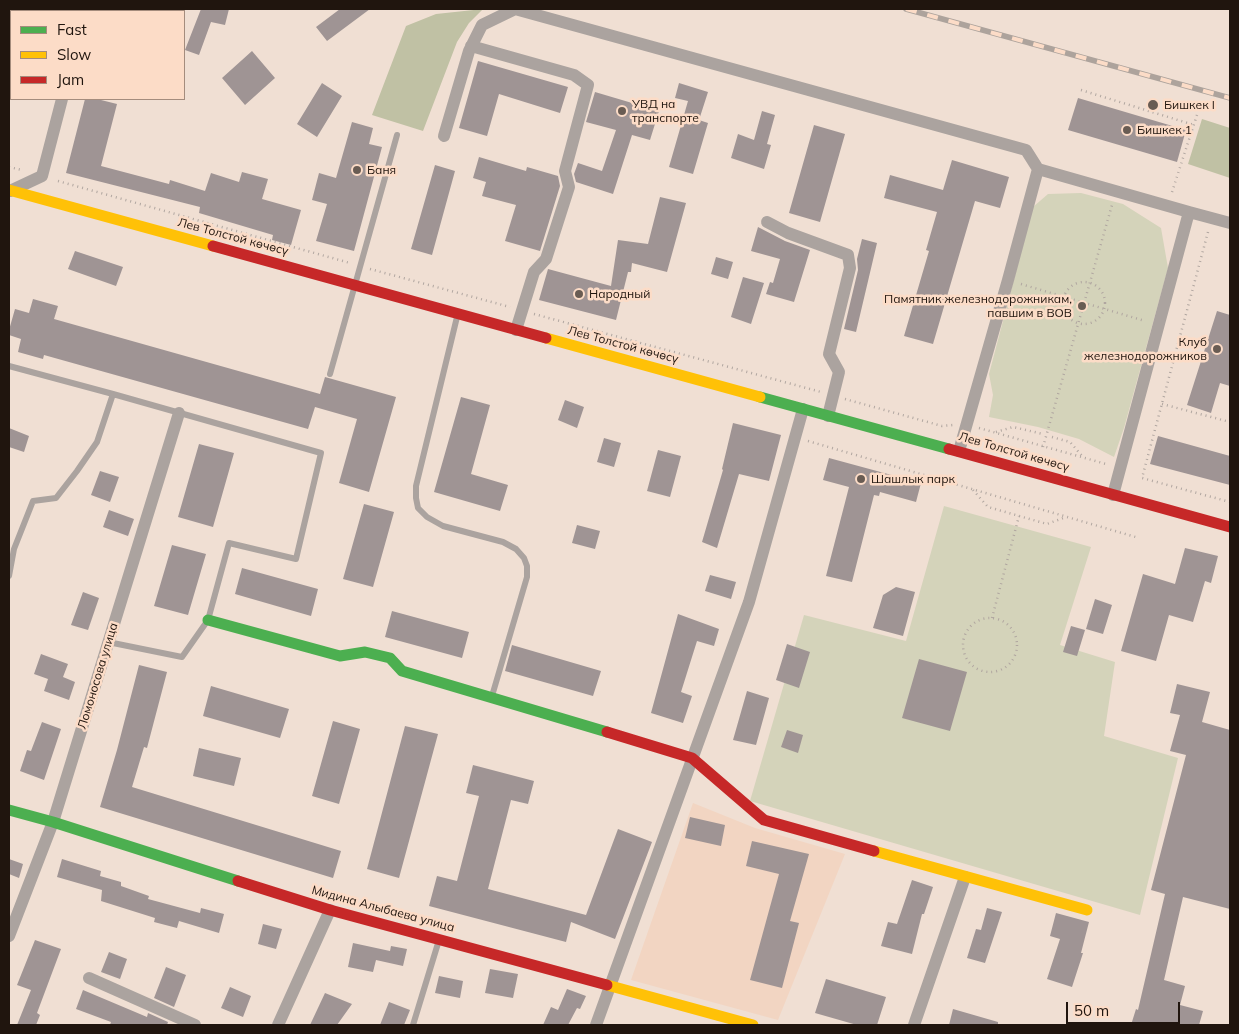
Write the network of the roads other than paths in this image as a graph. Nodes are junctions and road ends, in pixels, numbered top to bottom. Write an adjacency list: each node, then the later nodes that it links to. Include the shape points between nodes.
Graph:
1 (515, 9): 2 (street, via 482,25); 6 (street, via 1026,150)
2 (471, 46): 5 (street); 13 (street, via 574,75 588,85 564,170 569,187 546,259 534,272)
3 (62, 100): 7 (street, via 42,176)
4 (397, 135): 11 (lane)
5 (444, 136)
6 (1038, 169): 8 (street); 20 (street)
7 (9, 192): 11 (street, Лев Толстой көчөсү)
8 (1189, 212): 10 (street); 21 (street)
9 (767, 222): 19 (street, via 848,255 850,268 829,354 839,372)
10 (1230, 223)
11 (354, 285): 12 (street, Лев Толстой көчөсү); 15 (lane)
12 (458, 313): 13 (street, Лев Толстой көчөсү); 26 (lane, via 416,486 416,498 418,508 426,517 443,526 503,542 524,558 527,577)
13 (516, 330): 17 (street, Лев Толстой көчөсү)
14 (9, 366): 16 (lane)
15 (330, 374)
16 (113, 394): 18 (lane); 23 (lane, via 97,442 77,471 56,498 33,501 14,549)
17 (803, 409): 19 (street, Лев Толстой көчөсү); 27 (street, via 749,602)
18 (179, 413): 24 (lane, via 322,453 296,559 229,543); 25 (street, Ломоносова улица)
19 (828, 416): 20 (street, Лев Толстой көчөсү)
20 (958, 451): 21 (street, Лев Толстой көчөсү)
21 (1114, 494): 22 (street, Лев Толстой көчөсү)
22 (1230, 527)
23 (9, 576)
24 (208, 620): 25 (lane, via 182,658); 26 (street, via 340,656 365,652 390,658 402,672)
25 (108, 642): 29 (street, Ломоносова улица)
26 (491, 698): 27 (street)
27 (692, 758): 30 (street, via 764,820); 36 (street)
28 (9, 810): 29 (street, Мидина Алыбаева улица)
29 (53, 822): 31 (street, Мидина Алыбаева улица); 33 (street, Ломоносова улица)
30 (965, 877): 32 (street); 43 (street)
31 (330, 910): 34 (street, Мидина Алыбаева улица); 39 (street)
32 (1087, 910)
33 (9, 936)
34 (439, 939): 36 (street, Мидина Алыбаева улица); 40 (lane)
35 (89, 978): 38 (street)
36 (612, 985): 37 (street, Мидина Алыбаева улица); 41 (street)
37 (733, 1023): 42 (street, Мидина Алыбаева улица)
38 (195, 1025)
39 (278, 1025)
40 (413, 1025)
41 (596, 1025)
42 (753, 1025)
43 (914, 1025)

